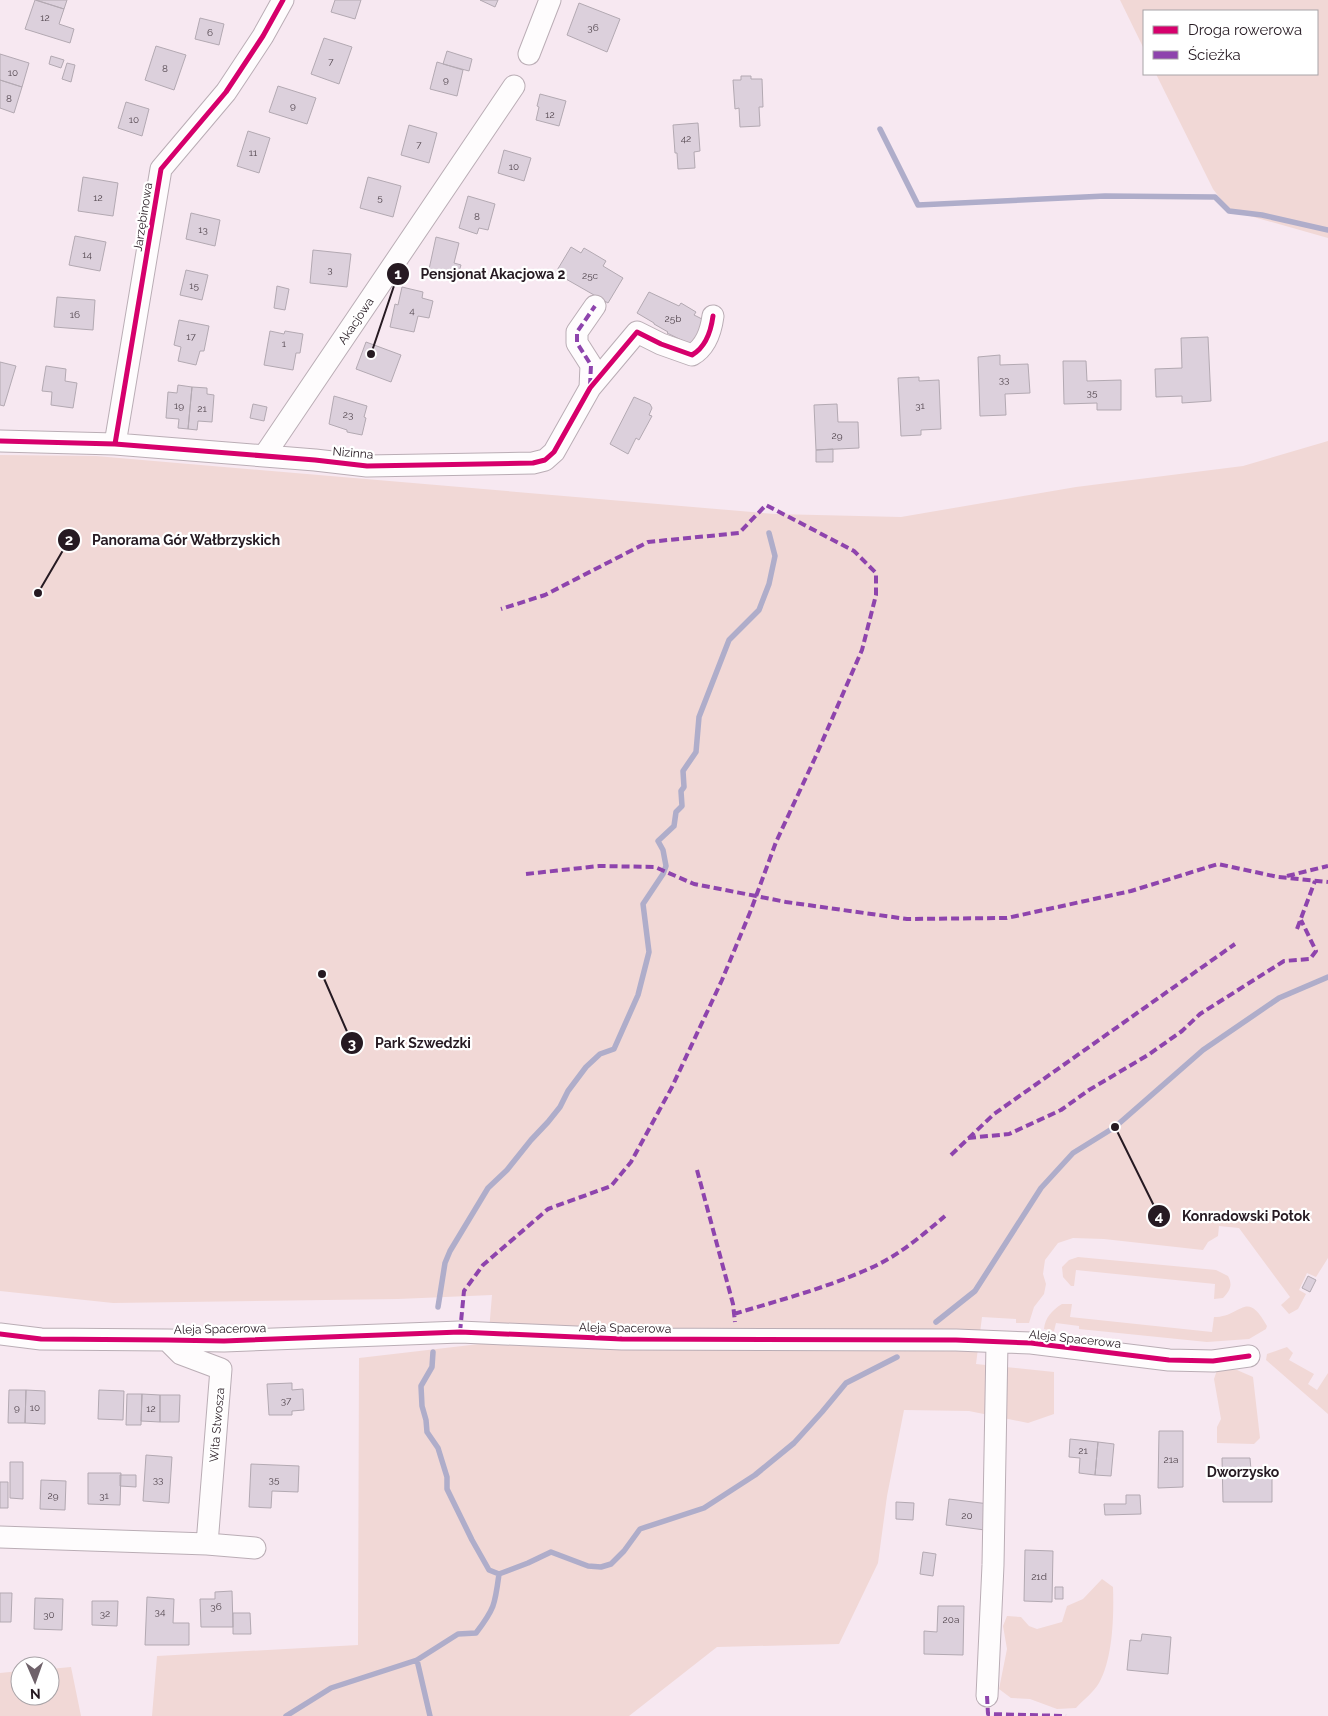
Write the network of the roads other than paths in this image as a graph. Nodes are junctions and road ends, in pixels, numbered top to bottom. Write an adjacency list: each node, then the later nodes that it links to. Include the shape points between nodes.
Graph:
1 (283, 0): 9 (street, Jarzębinowa, via 226,92 161,169)
2 (550, 0): 3 (street)
3 (528, 54)
4 (514, 86): 10 (street, Akacjowa)
5 (595, 306): 7 (street, via 577,332 577,343 591,365)
6 (713, 316): 7 (street, Nizinna, via 706,339 698,352 692,355 637,332)
7 (590, 388): 10 (street, Nizinna, via 554,452 545,460 533,463 367,466)
8 (0, 441): 9 (street, Nizinna)
9 (115, 444): 10 (street, Nizinna)
10 (264, 456)
11 (0, 1334): 12 (street, Aleja Spacerowa, via 41,1339)
12 (167, 1340): 13 (street, Aleja Spacerowa); 16 (street, via 181,1354)
13 (239, 1340): 14 (street, Aleja Spacerowa, via 460,1332 622,1339); 16 (street, via 233,1355)
14 (997, 1343): 15 (street, Aleja Spacerowa, via 1169,1360 1213,1361); 20 (street)
15 (1249, 1356)
16 (221, 1368): 18 (street, Wita Stwosza)
17 (0, 1537): 18 (street)
18 (207, 1544): 19 (street)
19 (255, 1548)
20 (987, 1696)

